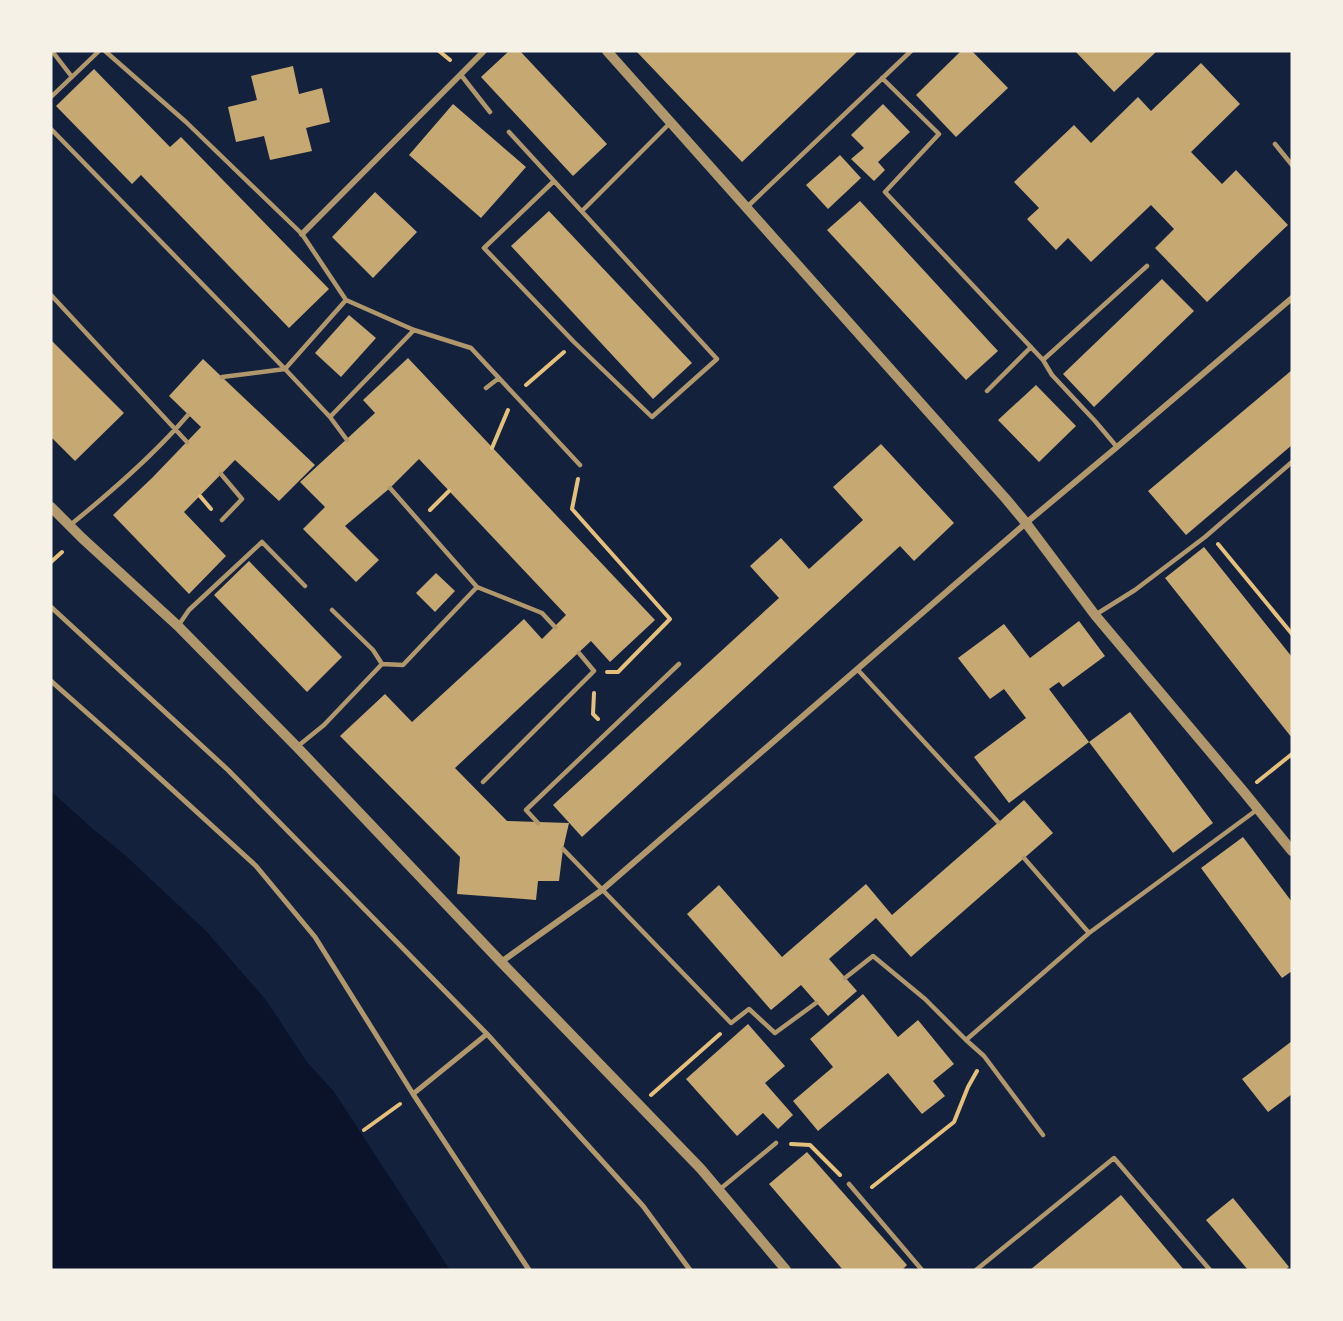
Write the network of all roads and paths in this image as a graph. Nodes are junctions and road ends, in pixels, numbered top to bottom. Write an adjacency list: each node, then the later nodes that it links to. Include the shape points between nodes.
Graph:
1 (52, 51): 10 (lane)
2 (99, 51): 10 (lane)
3 (105, 51): 22 (lane, via 186,122)
4 (439, 51): 8 (path)
5 (484, 51): 9 (street)
6 (607, 51): 14 (street)
7 (911, 51): 11 (lane)
8 (450, 60)
9 (461, 75): 13 (lane); 22 (street)
10 (72, 77): 12 (lane)
11 (882, 78): 20 (lane); 28 (lane, via 939,134 885,192)
12 (51, 97)
13 (490, 112)
14 (671, 123): 20 (street); 21 (lane)
15 (51, 129): 30 (lane)
16 (509, 132): 19 (lane)
17 (1275, 144): 18 (lane)
18 (1292, 165)
19 (554, 181): 21 (lane); 21 (lane, via 484,248 652,417 717,359)
20 (746, 208): 49 (street)
21 (582, 211)
22 (302, 234): 26 (lane)
23 (1147, 266): 29 (lane)
24 (51, 295): 37 (lane)
25 (1292, 298): 40 (street)
26 (346, 300): 27 (lane); 30 (lane)
27 (414, 330): 32 (lane, via 471,348); 36 (lane)
28 (1031, 347): 29 (lane); 34 (lane)
29 (1043, 360): 40 (lane)
30 (285, 369): 31 (lane); 36 (lane)
31 (222, 377)
32 (499, 378): 33 (lane); 42 (lane)
33 (486, 388)
34 (987, 391)
35 (188, 416): 37 (lane)
36 (330, 417): 38 (lane)
37 (176, 430): 39 (lane); 50 (lane)
38 (348, 440)
39 (187, 442)
40 (1117, 447): 49 (street)
41 (1292, 462): 51 (lane)
42 (580, 465): 66 (path, via 572,509 670,619 618,672)
43 (221, 474): 47 (lane, via 242,499)
44 (390, 488): 48 (lane)
45 (449, 491): 48 (path)
46 (51, 507): 50 (street)
47 (222, 520)
48 (419, 521): 55 (lane)
49 (1026, 522): 58 (street); 65 (street)
50 (69, 526): 59 (street)
51 (1210, 534): 58 (lane); 61 (path)
52 (62, 552): 53 (path)
53 (51, 562)
54 (305, 586): 59 (lane, via 262,542 189,610)
55 (477, 587): 60 (lane, via 542,613); 63 (lane, via 403,665)
56 (51, 607): 85 (street, via 228,770)
57 (332, 610): 63 (lane)
58 (1095, 615): 72 (street)
59 (178, 626): 69 (street)
60 (555, 627)
61 (1292, 634)
62 (579, 653): 66 (lane)
63 (382, 664): 69 (lane, via 324,725)
64 (679, 664): 68 (lane)
65 (857, 669): 74 (lane); 79 (street)
66 (594, 671): 68 (path, via 593,714); 71 (lane)
67 (51, 681): 88 (street, via 256,866 315,937)
68 (609, 731): 75 (lane, via 526,810)
69 (297, 747): 81 (street)
70 (1292, 754): 72 (path)
71 (483, 782)
72 (1244, 792): 73 (street)
73 (1258, 809): 77 (street); 80 (lane)
74 (998, 822)
75 (538, 823)
76 (563, 849): 79 (lane)
77 (1292, 851)
78 (1024, 858): 80 (lane)
79 (602, 890): 81 (street); 84 (lane)
80 (1089, 933): 86 (lane)
81 (501, 962): 89 (street)
82 (845, 978): 86 (lane, via 873,956)
83 (816, 1003): 84 (lane, via 775,1033 749,1009)
84 (731, 1023): 89 (path)
85 (487, 1034): 88 (street); 97 (street, via 643,1206)
86 (966, 1040): 87 (lane)
87 (984, 1056): 91 (lane); 95 (path, via 954,1122)
88 (413, 1094): 90 (path); 96 (street)
89 (640, 1106): 94 (street)
90 (364, 1130)
91 (1043, 1135)
92 (776, 1143): 93 (path, via 810,1145); 94 (lane)
93 (849, 1184): 95 (lane)
94 (719, 1190): 98 (street)
95 (859, 1197): 99 (lane)
96 (529, 1270)
97 (690, 1270)
98 (786, 1270)
99 (922, 1270)
100 (976, 1270): 101 (lane, via 1114,1158)
101 (1210, 1270)

